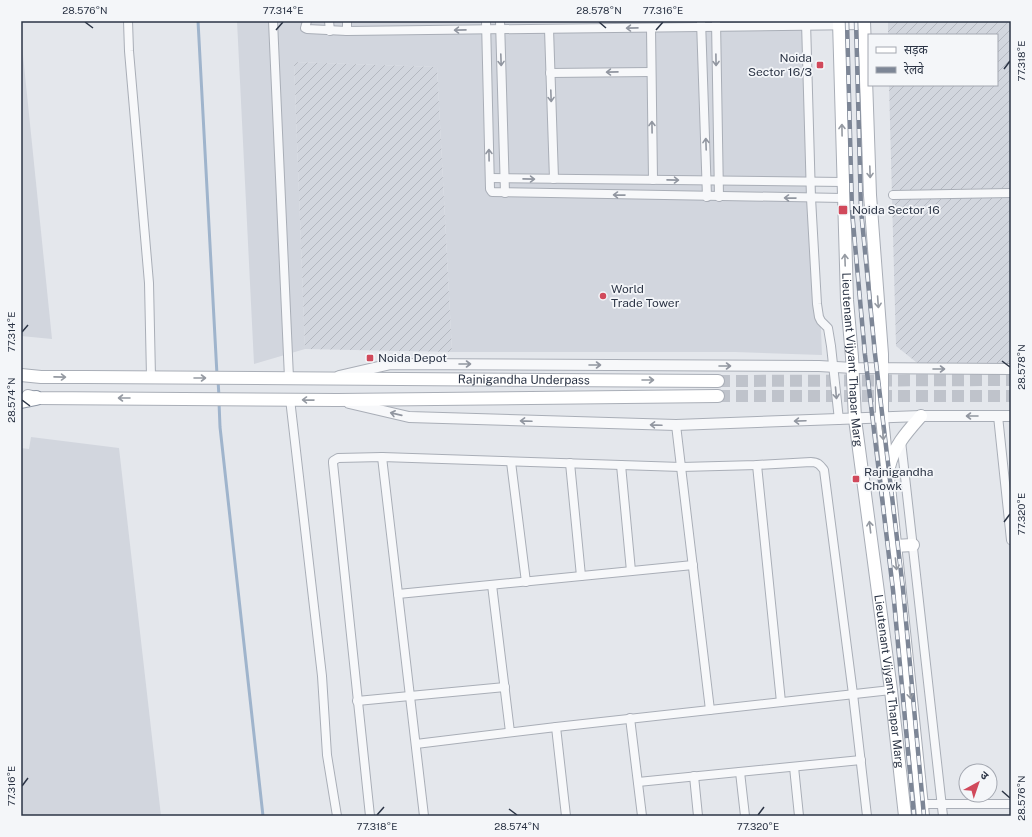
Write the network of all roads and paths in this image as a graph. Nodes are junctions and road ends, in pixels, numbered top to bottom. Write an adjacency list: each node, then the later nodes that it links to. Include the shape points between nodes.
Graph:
1 (128, 21): 39 (street)
2 (273, 21): 40 (street)
3 (306, 21): 15 (street, via 306,29)
4 (329, 21): 15 (street)
5 (347, 21): 16 (street)
6 (839, 23): 7 (street); 10 (street); 26 (main road, Lieutenant Vijyant Thapar Marg, one-way to 6)
7 (865, 23): 36 (main road, Lieutenant Vijyant Thapar Marg, one-way to 36, via 870,195)
8 (702, 24): 9 (street); 13 (street); 23 (street, one-way to 8)
9 (716, 24): 10 (street); 24 (street, one-way to 24)
10 (806, 24): 25 (street)
11 (486, 25): 12 (street); 16 (street, one-way to 16); 19 (street, one-way to 11)
12 (500, 25): 14 (street); 20 (street, one-way to 20)
13 (651, 28): 14 (street, one-way to 14); 17 (street)
14 (549, 29): 18 (street)
15 (330, 31): 16 (street)
16 (347, 31)
17 (651, 72): 18 (street, one-way to 18); 22 (street, one-way to 17)
18 (550, 73): 21 (street, one-way to 21)
19 (490, 178): 20 (street); 27 (street, via 491,190)
20 (505, 178): 21 (street, one-way to 21); 27 (street)
21 (554, 179): 22 (street)
22 (653, 180): 23 (street, one-way to 23)
23 (707, 181): 24 (street); 30 (street)
24 (719, 181): 25 (street); 31 (street)
25 (810, 182): 26 (street); 32 (street)
26 (843, 182): 33 (main road, Lieutenant Vijyant Thapar Marg)
27 (505, 193): 30 (street, one-way to 27)
28 (1011, 193): 29 (street)
29 (893, 195)
30 (708, 196): 31 (street)
31 (720, 197): 32 (street, one-way to 31)
32 (811, 198): 33 (street); 34 (street, via 818,310 821,322 828,328)
33 (844, 198): 35 (main road, Lieutenant Vijyant Thapar Marg, one-way to 33, via 847,300)
34 (834, 367): 35 (street); 41 (street, one-way to 34, via 391,364); 54 (street, one-way to 54)
35 (853, 368): 36 (street); 53 (main road, Lieutenant Vijyant Thapar Marg)
36 (882, 368): 37 (street, one-way to 37); 52 (main road, Lieutenant Vijyant Thapar Marg)
37 (1011, 369)
38 (21, 375): 39 (main road, Rajnigandha Underpass, one-way to 39)
39 (156, 377): 40 (main road, Rajnigandha Underpass, one-way to 40)
40 (289, 378): 41 (main road, Rajnigandha Underpass)
41 (329, 378): 42 (main road, Rajnigandha Underpass, one-way to 42)
42 (718, 381)
43 (21, 395): 45 (main road, Rajnigandha Underpass)
44 (718, 396): 47 (main road, Rajnigandha Underpass)
45 (36, 398): 46 (main road, Rajnigandha Underpass, one-way to 45); 48 (highway)
46 (284, 399): 47 (main road, Rajnigandha Underpass, one-way to 46); 92 (street, via 322,676 327,755)
47 (337, 400): 55 (street, one-way to 47, via 409,417)
48 (21, 401)
49 (921, 416): 50 (street, one-way to 49); 52 (street); 56 (main road)
50 (998, 416): 51 (street); 64 (street)
51 (1011, 416)
52 (882, 418): 53 (street); 63 (main road, Lieutenant Vijyant Thapar Marg, one-way to 63)
53 (855, 419): 54 (street); 74 (main road, Lieutenant Vijyant Thapar Marg, one-way to 53)
54 (839, 420): 55 (street, one-way to 55)
55 (676, 425): 62 (street)
56 (901, 441): 63 (main road, via 892,453); 66 (street)
57 (382, 457): 58 (street); 72 (street); 77 (street, via 338,458 333,461)
58 (511, 462): 59 (street); 70 (street)
59 (570, 463): 60 (street); 69 (street)
60 (621, 465): 62 (street); 68 (street)
61 (758, 465): 62 (street); 75 (street, via 816,462 824,470); 78 (street)
62 (681, 467): 67 (street)
63 (887, 473): 65 (main road, Lieutenant Vijyant Thapar Marg)
64 (1011, 540)
65 (894, 546): 66 (main road); 91 (main road, Lieutenant Vijyant Thapar Marg, one-way to 91)
66 (913, 546): 89 (street)
67 (693, 565): 68 (street); 79 (street)
68 (631, 571): 69 (street)
69 (581, 576): 70 (street)
70 (526, 582): 71 (street)
71 (492, 585): 72 (street); 73 (street)
72 (398, 594): 76 (street)
73 (505, 687): 76 (street); 82 (street)
74 (891, 690): 75 (street); 101 (main road, Lieutenant Vijyant Thapar Marg)
75 (853, 694): 78 (street); 84 (street)
76 (410, 696): 77 (street); 83 (street)
77 (357, 701): 93 (street)
78 (781, 702): 79 (street)
79 (710, 710): 80 (street)
80 (630, 718): 81 (street); 88 (street)
81 (556, 727): 82 (street); 95 (street)
82 (510, 732): 83 (street)
83 (416, 744): 94 (street)
84 (861, 760): 85 (street); 100 (street)
85 (794, 767): 86 (street); 99 (street)
86 (740, 772): 87 (street); 98 (street)
87 (694, 776): 88 (street); 97 (street)
88 (638, 782): 96 (street)
89 (942, 804): 90 (street); 91 (street); 102 (street)
90 (1011, 804)
91 (923, 810)
92 (337, 816)
93 (370, 816)
94 (424, 816)
95 (566, 816)
96 (642, 816)
97 (698, 816)
98 (745, 816)
99 (799, 816)
100 (867, 816)
101 (905, 816)
102 (943, 816)

